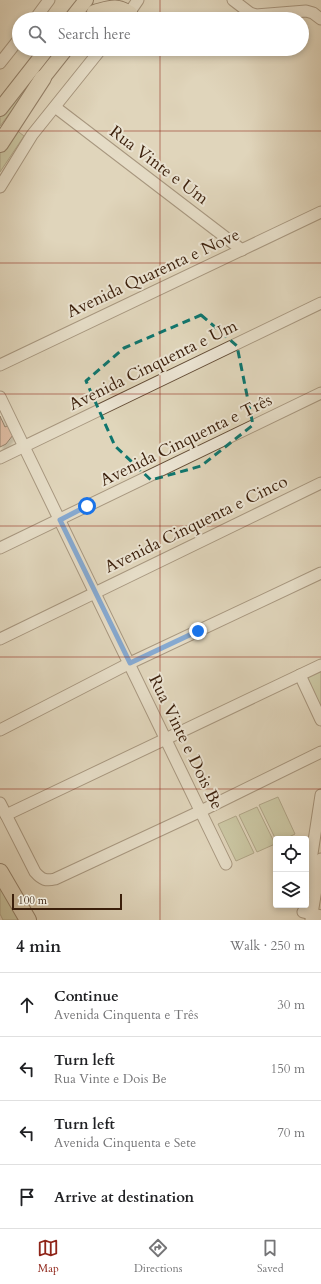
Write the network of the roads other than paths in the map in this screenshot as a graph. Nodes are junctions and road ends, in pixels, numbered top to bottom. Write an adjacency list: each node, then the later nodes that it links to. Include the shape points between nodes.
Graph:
1 (49, 0): 6 (street)
2 (86, 0): 7 (main road)
3 (102, 0): 8 (main road)
4 (138, 0): 11 (street)
5 (233, 0): 12 (street)
6 (39, 5)
7 (77, 12)
8 (94, 12)
9 (102, 12): 10 (main road, via 114,7 122,8)
10 (125, 12)
11 (130, 12)
12 (249, 12)
13 (294, 12): 14 (street, via 306,11)
14 (321, 19)
15 (12, 48): 20 (street)
16 (36, 56): 21 (main road)
17 (41, 56): 21 (main road)
18 (60, 56): 22 (main road)
19 (95, 56): 23 (street)
20 (0, 63)
21 (35, 64): 24 (main road)
22 (43, 78): 25 (highway); 26 (highway)
23 (55, 107): 27 (street, via 32,135); 29 (street, Rua Vinte e Um)
24 (0, 109)
25 (0, 134)
26 (0, 144)
27 (0, 187)
28 (321, 212): 29 (street, Avenida Quarenta e Nove)
29 (242, 250): 31 (street, Avenida Quarenta e Nove)
30 (321, 303): 34 (street, Avenida Cinquenta e Um)
31 (0, 365)
32 (321, 393): 37 (street, Avenida Cinquenta e Três)
33 (0, 397): 34 (street, Rua Vinte e Dois Be)
34 (24, 446): 35 (street, Avenida Cinquenta e Um); 37 (street, Rua Vinte e Dois Be)
35 (0, 458)
36 (321, 483): 40 (street, Avenida Cinquenta e Cinco)
37 (60, 520): 38 (street, Avenida Cinquenta e Três); 40 (street, Rua Vinte e Dois Be)
38 (0, 548)
39 (321, 573): 42 (street)
40 (95, 592): 41 (street, Avenida Cinquenta e Cinco); 42 (street, Rua Vinte e Dois Be)
41 (0, 639)
42 (130, 663): 46 (street); 47 (street, Rua Vinte e Dois Be)
43 (321, 665): 44 (street)
44 (300, 675): 45 (street); 47 (street)
45 (321, 720)
46 (0, 730)
47 (166, 739): 51 (street, Rua Vinte e Dois Be); 52 (street)
48 (321, 752): 51 (street)
49 (321, 795): 53 (street)
50 (0, 803): 52 (street)
51 (201, 811): 52 (street, via 48,881 35,872); 55 (street, Rua Vinte e Dois Be)
52 (6, 815)
53 (317, 844): 57 (street)
54 (321, 859): 58 (street)
55 (226, 864)
56 (0, 872): 59 (highway)
57 (309, 880)
58 (309, 915)
59 (28, 920)

